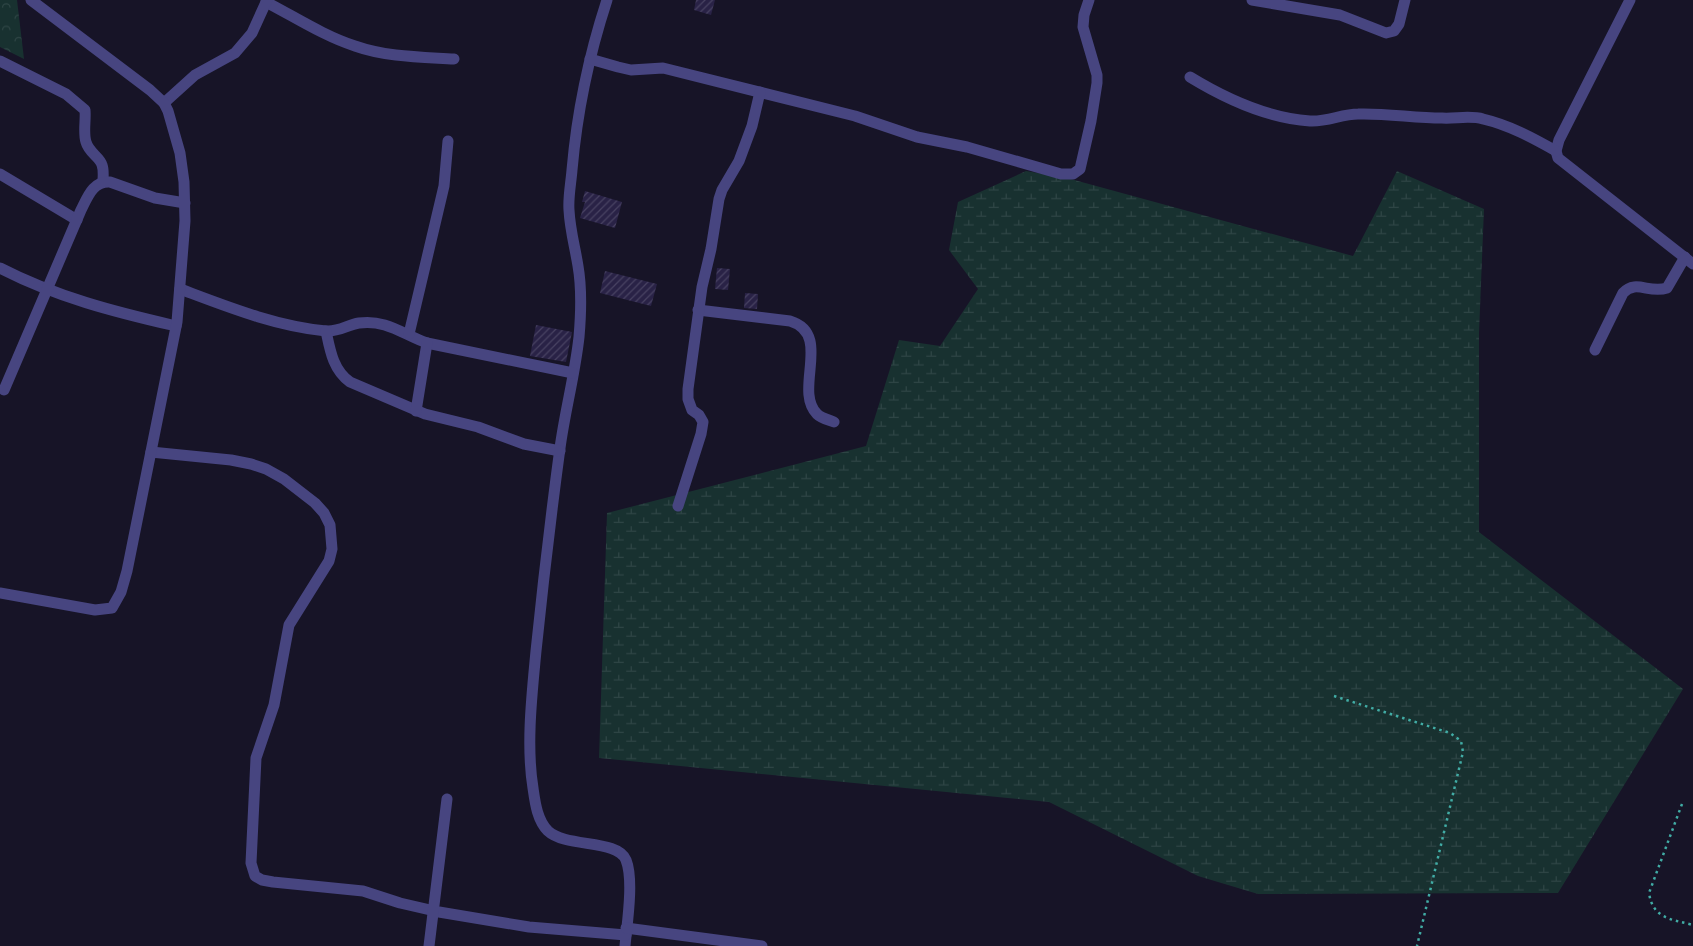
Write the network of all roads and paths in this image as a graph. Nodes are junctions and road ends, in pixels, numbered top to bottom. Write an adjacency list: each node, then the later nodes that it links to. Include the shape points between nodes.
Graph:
1 (31, 0): 13 (street)
2 (607, 0): 9 (street)
3 (1089, 0): 12 (street, via 1083,27 1098,83 1080,169 1073,174 1062,174 967,147 917,137 855,116)
4 (1252, 0): 5 (street, via 1340,16 1386,33 1394,31 1400,24)
5 (1405, 0)
6 (1630, 0): 15 (street)
7 (266, 1): 8 (street, via 356,47 392,55); 13 (street, via 252,33 235,54 195,75)
8 (454, 58)
9 (590, 58): 12 (street, via 631,70 664,68); 30 (street, via 577,130 569,208 580,290)
10 (0, 61): 17 (street, via 66,94 85,110 85,139 102,165)
11 (1190, 77): 15 (street, via 1244,106 1298,120 1321,121 1355,114 1483,119 1510,128)
12 (760, 92): 24 (street, via 739,160 722,190)
13 (164, 103): 18 (street, via 180,153)
14 (448, 142): 27 (street, via 444,186)
15 (1556, 151): 20 (street, via 1566,166)
16 (0, 174): 19 (street)
17 (103, 182): 18 (street, via 155,198); 19 (street, via 92,189)
18 (185, 203): 22 (street)
19 (77, 220): 23 (street)
20 (1689, 260): 29 (street, via 1666,288 1628,288)
21 (0, 268): 23 (street)
22 (180, 289): 25 (street); 26 (street, via 270,321)
23 (47, 290): 25 (street); 31 (street)
24 (698, 310): 33 (street, via 790,321 806,329 810,340 809,394 812,408 818,416); 36 (street, via 688,399 692,410 703,422)
25 (176, 326): 35 (street)
26 (326, 331): 27 (street, via 357,323 378,323); 32 (street, via 334,361 345,378)
27 (410, 334): 28 (street)
28 (427, 343): 30 (street); 32 (street)
29 (1595, 350)
30 (574, 373): 34 (street)
31 (4, 390)
32 (416, 410): 34 (street, via 524,444)
33 (834, 422)
34 (560, 451): 43 (street, via 532,698 532,787 538,815 546,830 556,837 608,848 626,857 630,879)
35 (151, 452): 37 (street, via 127,571 112,608 95,610); 41 (street, via 231,460 266,470 284,479 315,503 330,525 332,549 329,561 289,625 274,705 256,758 251,863 255,876 273,882 363,891)
36 (678, 506)
37 (0, 593)
38 (1334, 696): 46 (path, via 1450,734 1461,741 1463,752)
39 (447, 798): 41 (street)
40 (1682, 804): 42 (path, via 1649,893 1654,911)
41 (433, 911): 43 (street, via 545,929); 44 (street)
42 (1693, 925)
43 (626, 936): 45 (street)
44 (429, 946)
45 (757, 946)
46 (1417, 946)

